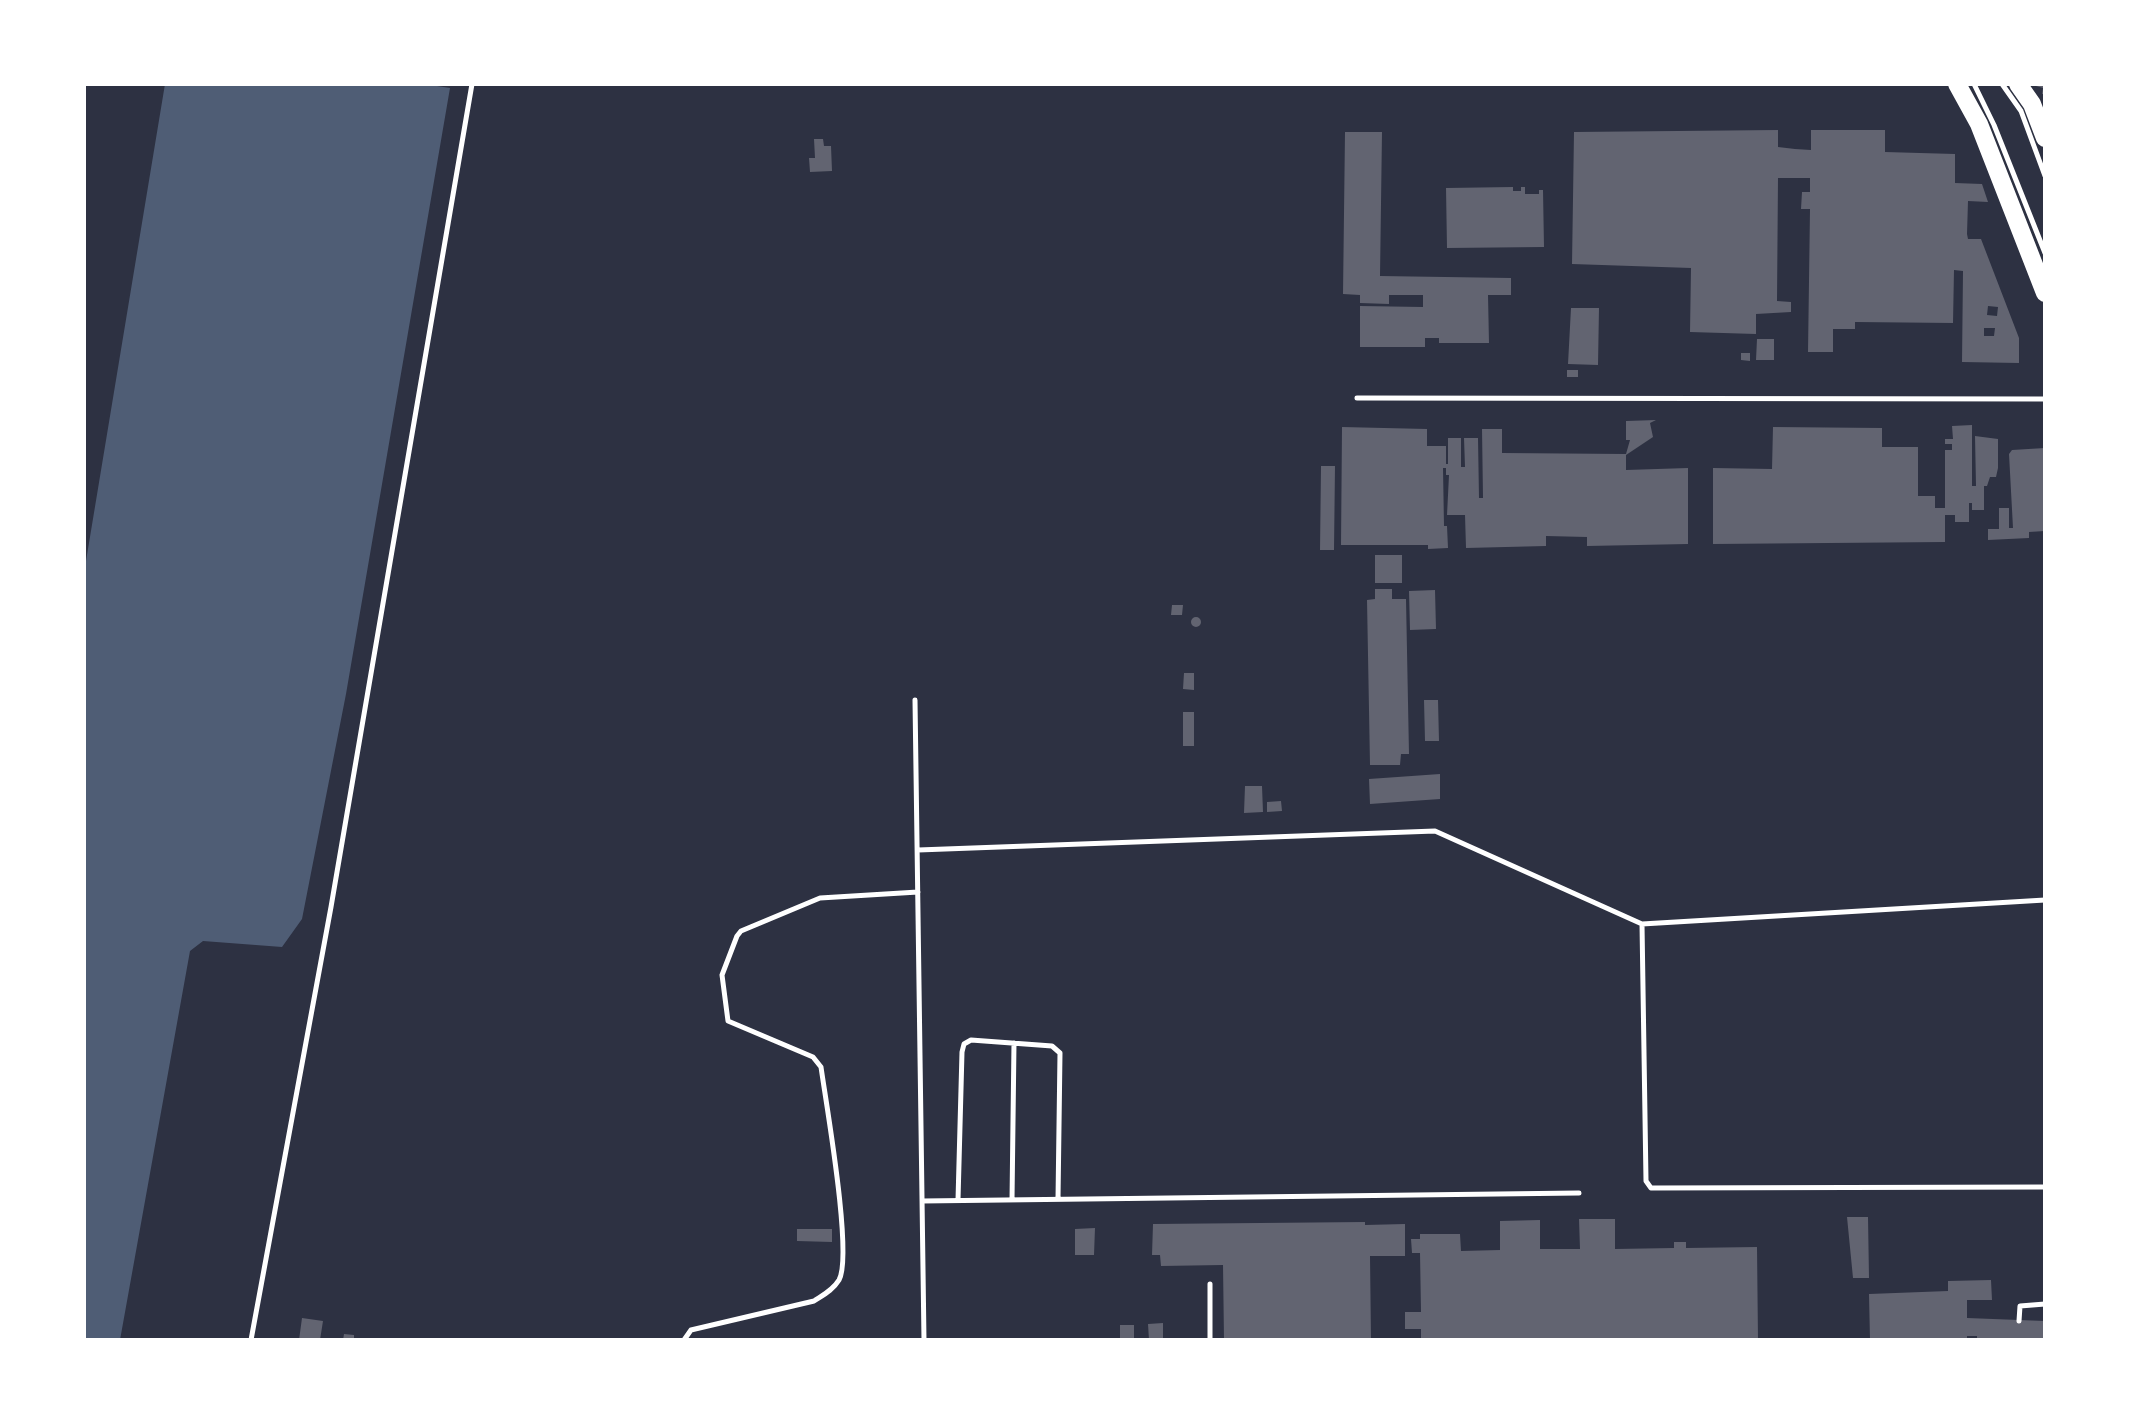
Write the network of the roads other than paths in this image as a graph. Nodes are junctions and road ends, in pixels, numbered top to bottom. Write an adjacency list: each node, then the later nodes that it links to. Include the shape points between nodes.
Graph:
1 (472, 84): 27 (lane, via 334,894)
2 (1957, 84): 9 (main road, via 1979,124)
3 (1974, 84): 8 (lane)
4 (2002, 84): 7 (lane, via 2021,111)
5 (2018, 84): 6 (main road, via 2032,104)
6 (2045, 138)
7 (2045, 176)
8 (2045, 253)
9 (2045, 293)
10 (1357, 398): 11 (lane)
11 (2045, 399)
12 (915, 700): 13 (lane)
13 (918, 850): 14 (lane); 16 (lane, via 1434,831)
14 (918, 892): 23 (lane); 28 (lane, via 820,898 737,936 722,975 728,1021 813,1057 821,1067 843,1264 831,1290 814,1301 691,1330)
15 (2045, 901): 16 (lane)
16 (1642, 924): 18 (lane, via 1646,1181 1651,1188)
17 (1014, 1043): 20 (lane, via 1052,1046 1060,1052); 21 (lane, via 971,1040 962,1047); 22 (lane)
18 (2045, 1187)
19 (1579, 1193): 20 (lane)
20 (1058, 1199): 22 (lane)
21 (958, 1200): 22 (lane); 23 (lane)
22 (1012, 1200)
23 (922, 1201): 29 (lane)
24 (1210, 1284): 30 (lane)
25 (2045, 1304): 26 (lane, via 2020,1306)
26 (2019, 1321)
27 (251, 1340)
28 (684, 1340)
29 (924, 1340)
30 (1210, 1340)

